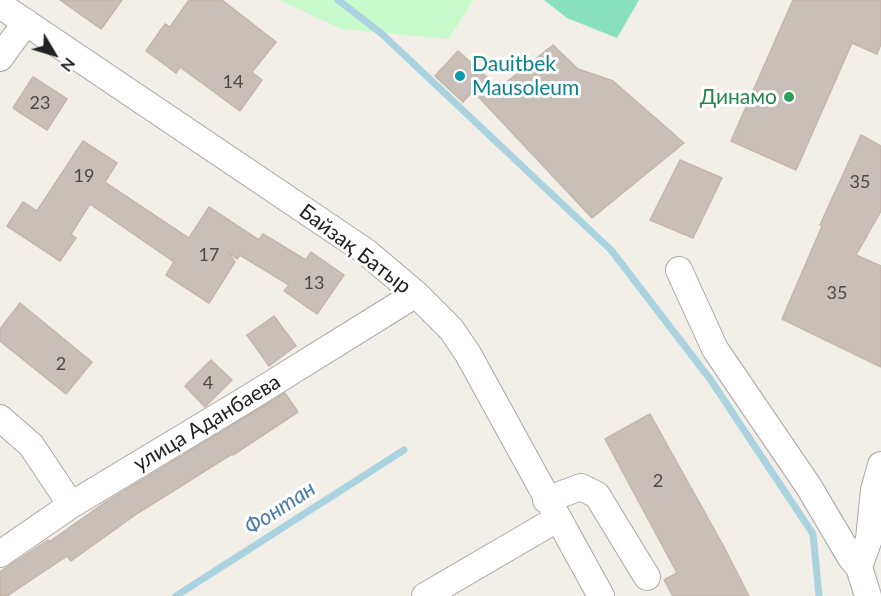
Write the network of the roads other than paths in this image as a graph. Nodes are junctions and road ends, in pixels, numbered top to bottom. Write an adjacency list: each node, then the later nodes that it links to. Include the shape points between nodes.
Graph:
1 (0, 5): 2 (street, Байзақ Батыр)
2 (26, 22): 3 (street); 5 (street, Байзақ Батыр, via 365,251)
3 (0, 58)
4 (679, 270): 11 (street, via 715,349)
5 (416, 294): 8 (street, улица Аданбаева); 9 (street, Байзақ Батыр, via 451,329 468,354)
6 (0, 418): 8 (street, via 31,445)
7 (881, 465): 11 (street, via 869,539)
8 (71, 505): 10 (street, улица Аданбаева)
9 (551, 509): 12 (street, via 581,487 597,495); 13 (street, Байзақ Батыр); 14 (street)
10 (0, 555)
11 (859, 567): 15 (street)
12 (647, 577)
13 (596, 594)
14 (425, 596)
15 (868, 596)

